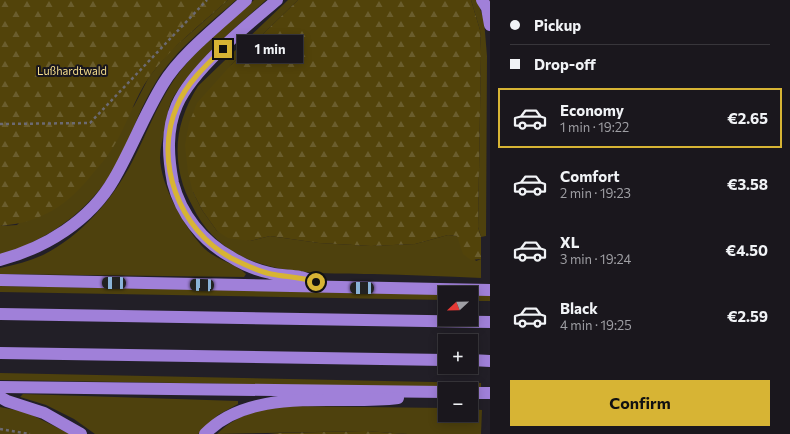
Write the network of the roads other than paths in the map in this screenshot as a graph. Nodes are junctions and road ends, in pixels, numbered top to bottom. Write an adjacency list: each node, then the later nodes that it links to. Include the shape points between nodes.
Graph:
1 (246, 0): 5 (highway, via 185,57 163,83 113,181 95,204 75,224 50,240 18,255)
2 (277, 0): 7 (highway, via 211,60 186,90 177,106 172,124 168,146 171,171 176,194 185,215 215,247 244,265 270,274 301,277)
3 (482, 0): 4 (highway)
4 (490, 25)
5 (0, 260)
6 (0, 280): 7 (highway)
7 (330, 288): 8 (highway)
8 (490, 290)
9 (0, 314): 10 (highway)
10 (490, 322)
11 (0, 353): 12 (highway)
12 (438, 360)
13 (478, 360): 14 (highway)
14 (490, 361)
15 (0, 387): 16 (highway)
16 (438, 392)
17 (438, 393): 22 (highway, via 376,401 282,401 236,412)
18 (478, 393): 19 (highway)
19 (490, 393)
20 (0, 397): 21 (highway, via 44,413)
21 (81, 434)
22 (205, 434)

